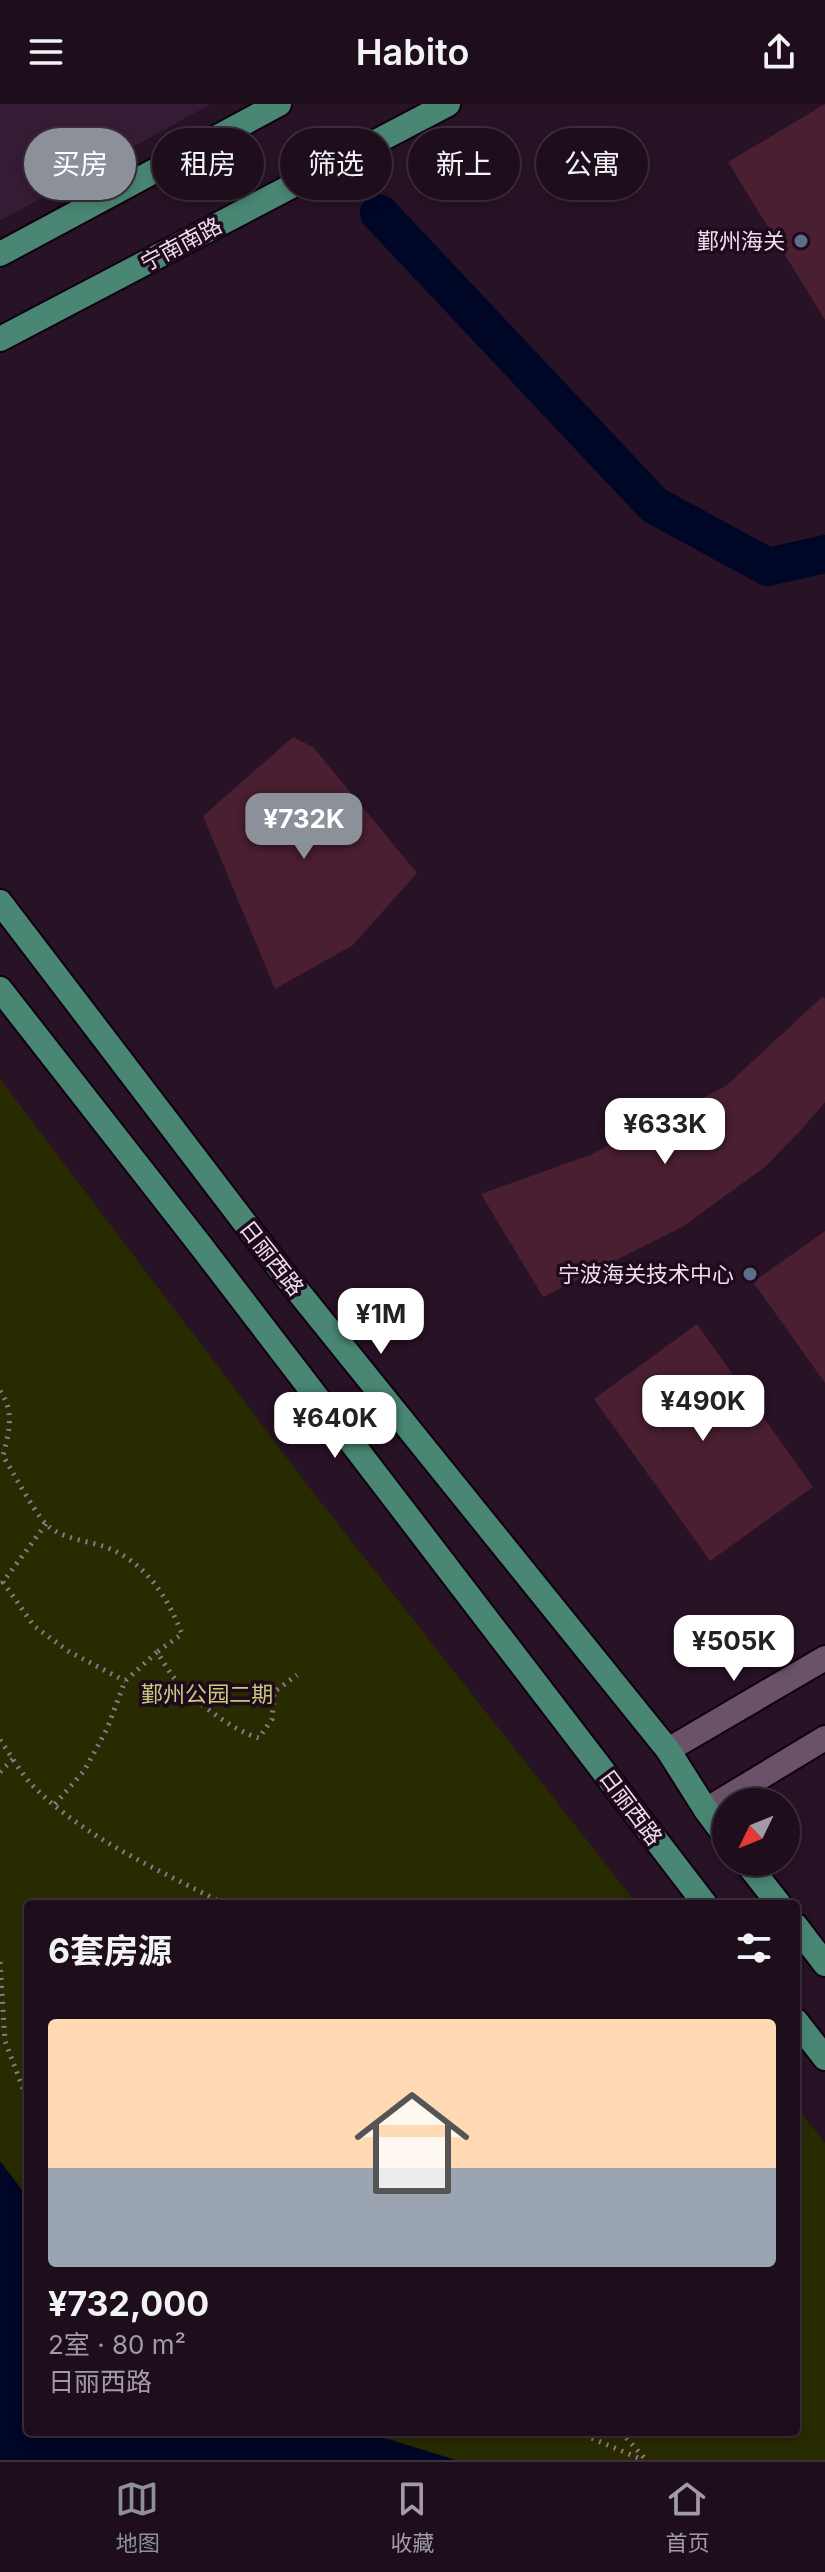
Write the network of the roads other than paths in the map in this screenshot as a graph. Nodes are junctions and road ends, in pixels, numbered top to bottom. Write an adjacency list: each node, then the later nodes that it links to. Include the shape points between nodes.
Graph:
1 (279, 104): 3 (main road)
2 (448, 104): 4 (main road, 宁南南路)
3 (0, 254)
4 (0, 339)
5 (0, 902): 9 (main road, 日丽西路, via 280,1269)
6 (0, 989): 13 (main road, 日丽西路)
7 (825, 1658): 9 (street)
8 (825, 1738): 10 (street)
9 (668, 1750): 10 (main road, 日丽西路)
10 (706, 1810): 11 (main road, 日丽西路)
11 (712, 1818)
12 (757, 1876): 14 (main road)
13 (702, 1900)
14 (776, 1900)
15 (800, 1931): 16 (main road)
16 (825, 1964)
17 (800, 2026): 18 (main road)
18 (825, 2058)

